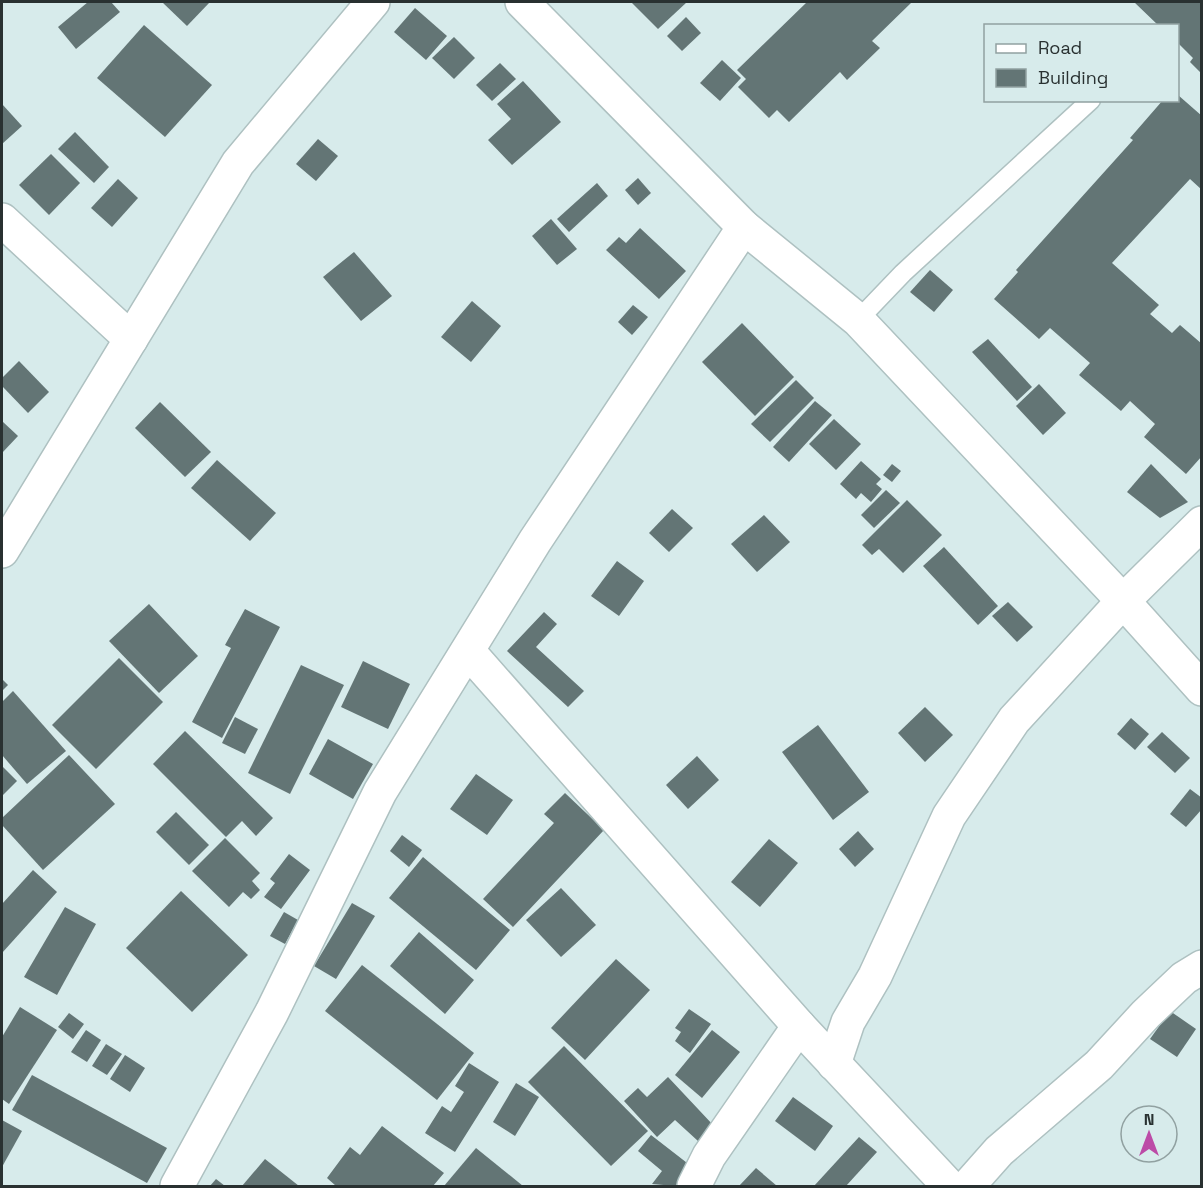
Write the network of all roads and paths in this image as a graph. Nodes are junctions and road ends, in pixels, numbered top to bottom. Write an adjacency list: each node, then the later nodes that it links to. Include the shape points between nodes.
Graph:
1 (373, 2): 7 (street, via 238,163)
2 (522, 2): 5 (street)
3 (1089, 102): 6 (lane, via 903,273)
4 (2, 220): 7 (street)
5 (744, 227): 6 (street); 11 (street, via 535,541)
6 (858, 320): 10 (street)
7 (131, 339): 9 (street)
8 (1202, 522): 10 (street)
9 (2, 551)
10 (1123, 601): 12 (street); 15 (street, via 1014,720 948,816 875,975 848,1022)
11 (468, 651): 14 (street); 16 (street, via 380,792 272,1012)
12 (1202, 689)
13 (1202, 967): 19 (street, via 1184,978 1099,1065 999,1151)
14 (799, 1026): 15 (street); 17 (street, via 709,1156)
15 (834, 1064): 18 (street)
16 (177, 1186)
17 (694, 1186)
18 (949, 1186)
19 (968, 1186)

